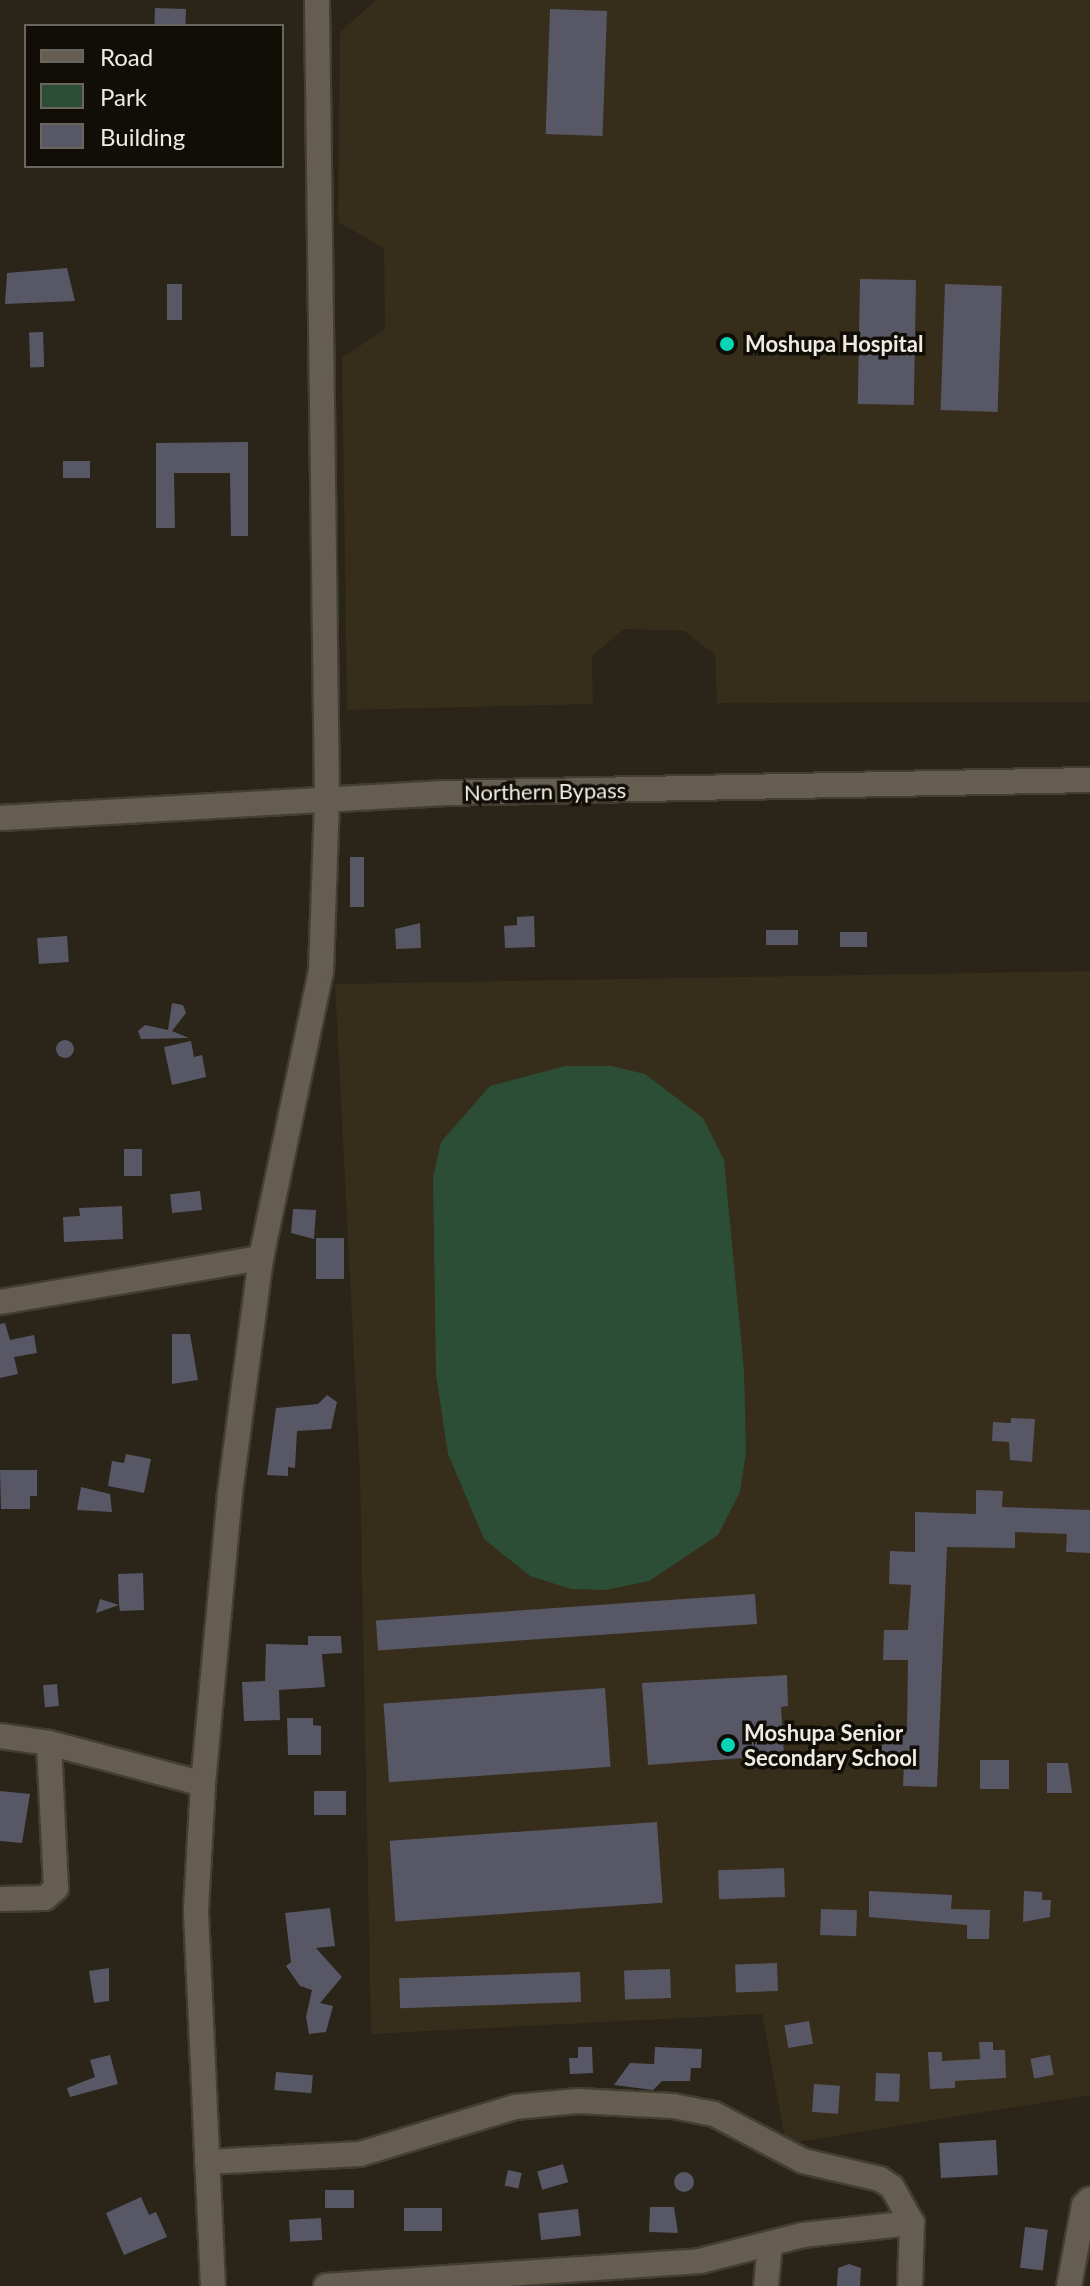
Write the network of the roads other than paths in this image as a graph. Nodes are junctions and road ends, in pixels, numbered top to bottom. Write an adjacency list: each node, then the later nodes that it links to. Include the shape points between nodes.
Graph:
1 (317, 0): 3 (street)
2 (1090, 780): 3 (street, Northern Bypass)
3 (327, 800): 4 (street, Northern Bypass); 5 (street, via 319,991)
4 (0, 818)
5 (261, 1258): 6 (street); 9 (street, via 230,1493)
6 (0, 1302)
7 (0, 1736): 8 (street)
8 (49, 1743): 9 (street); 10 (street, via 56,1888 45,1898)
9 (203, 1784): 11 (street, via 196,1910)
10 (0, 1899)
11 (207, 2162): 13 (street, via 360,2154 515,2107 578,2101 673,2106 714,2114 803,2161 880,2179 892,2187); 16 (street)
12 (1090, 2199): 20 (street, via 1084,2205)
13 (912, 2223): 14 (street, via 803,2235); 19 (street)
14 (770, 2245): 15 (street, via 700,2261); 18 (street)
15 (503, 2282): 17 (street)
16 (213, 2286)
17 (326, 2286)
18 (766, 2286)
19 (910, 2286)
20 (1069, 2286)

